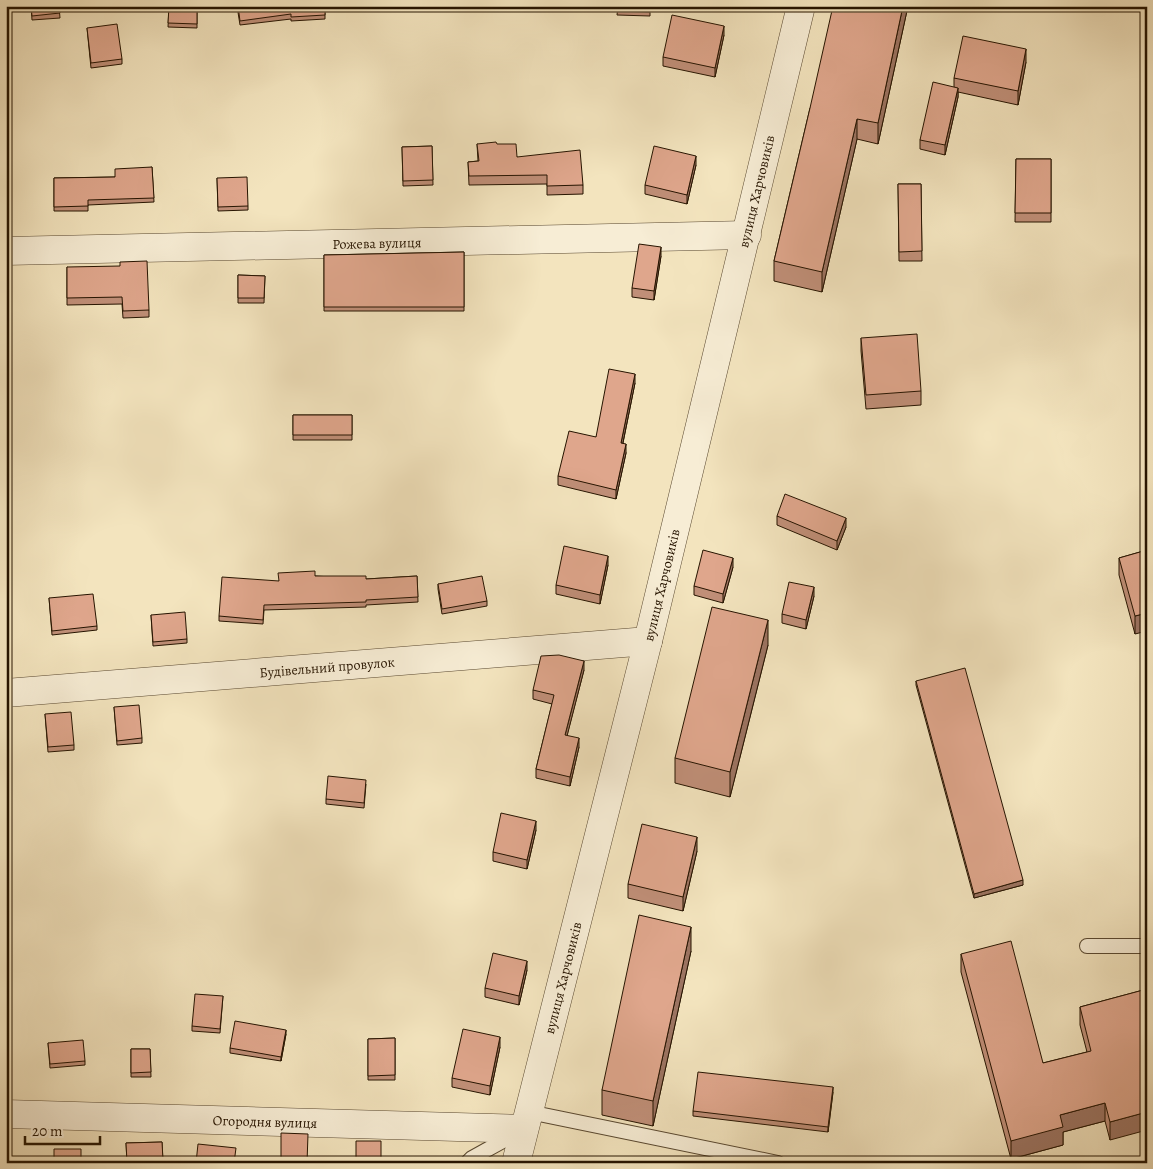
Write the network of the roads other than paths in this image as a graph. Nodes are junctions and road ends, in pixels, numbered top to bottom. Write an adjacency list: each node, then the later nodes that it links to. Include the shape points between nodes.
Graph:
1 (801, 6): 2 (street, вулиця Харчовиків)
2 (747, 235): 3 (street, Рожева вулиця); 4 (street, вулиця Харчовиків)
3 (6, 251)
4 (648, 641): 5 (street, Будівельний провулок); 9 (street, вулиця Харчовиків)
5 (6, 693)
6 (1087, 946): 7 (lane)
7 (1147, 946)
8 (6, 1114): 9 (street, Огородня вулиця)
9 (526, 1121): 10 (lane); 11 (street, вулиця Харчовиків); 12 (lane)
10 (467, 1163)
11 (516, 1163)
12 (778, 1163)

